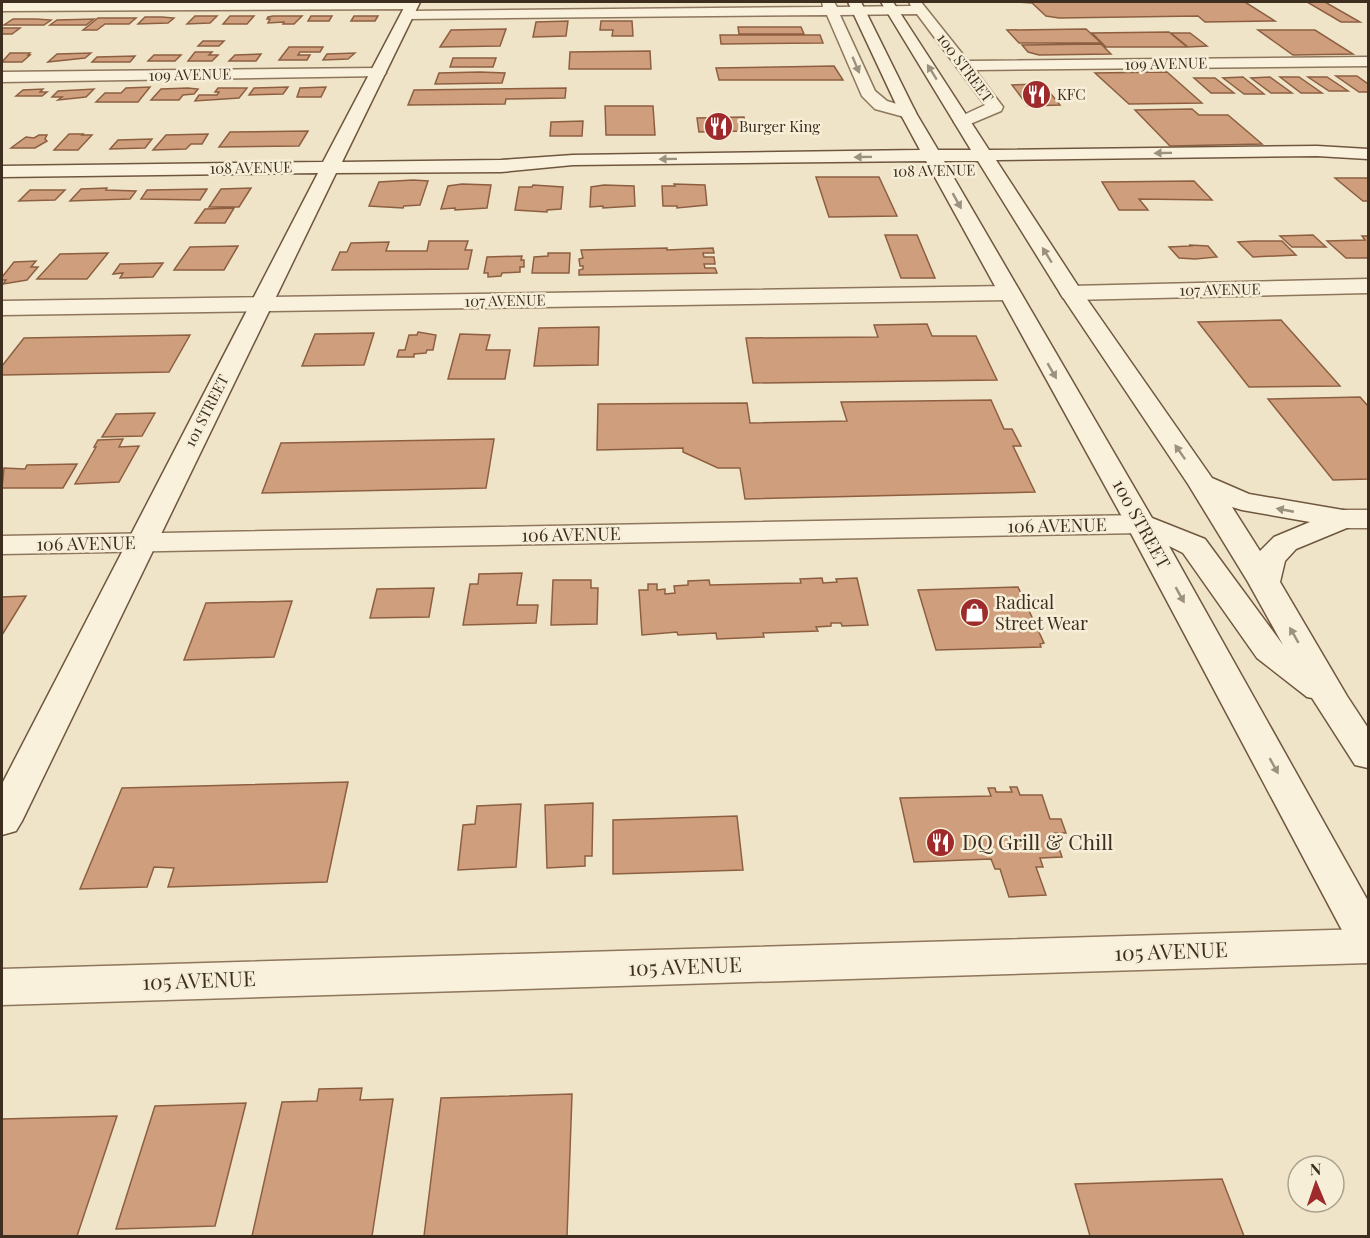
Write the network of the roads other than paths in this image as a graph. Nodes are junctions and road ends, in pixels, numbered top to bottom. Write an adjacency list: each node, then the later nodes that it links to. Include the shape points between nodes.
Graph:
1 (831, 6): 2 (street); 6 (street); 11 (street, one-way to 11, via 868,93 881,105)
2 (857, 6): 3 (street); 11 (street, 100 STREET)
3 (890, 6): 4 (street); 12 (street, 100 STREET, one-way to 3)
4 (918, 6): 8 (street, 100 STREET)
5 (2, 7): 6 (street)
6 (411, 7): 9 (street, 101 STREET)
7 (1368, 62): 8 (street, 109 AVENUE)
8 (963, 66): 12 (street, 100 STREET, via 995,107)
9 (378, 73): 10 (street, 109 AVENUE); 17 (street, 101 STREET)
10 (2, 77)
11 (908, 113): 15 (street, 100 STREET)
12 (963, 122): 16 (street, 100 STREET)
13 (1368, 154): 16 (street, 108 AVENUE, one-way to 16, via 1317,151)
14 (1368, 161): 16 (street, 108 AVENUE)
15 (936, 163): 16 (street, 108 AVENUE); 17 (street, 108 AVENUE, via 577,174 501,166); 20 (street, 100 STREET, one-way to 20)
16 (990, 163): 21 (street, 100 STREET, one-way to 16)
17 (332, 167): 18 (street, 108 AVENUE); 22 (street, 101 STREET)
18 (2, 171)
19 (1368, 286): 21 (street, 107 AVENUE)
20 (1009, 293): 22 (street, 107 AVENUE); 26 (street, 100 STREET, one-way to 26)
21 (1071, 293): 24 (street, 100 STREET, one-way to 21)
22 (261, 304): 23 (street, 107 AVENUE); 27 (street, 101 STREET)
23 (2, 308)
24 (1202, 484): 25 (street, one-way to 24, via 1242,501); 29 (street, 100 STREET)
25 (1356, 519): 29 (street, via 1286,543 1270,559)
26 (1141, 524): 27 (street, 106 AVENUE); 30 (street, via 1194,546 1269,651); 33 (street, 100 STREET, one-way to 33)
27 (140, 543): 28 (street, 106 AVENUE); 32 (street, 101 STREET)
28 (2, 545)
29 (1264, 582): 30 (street, 100 STREET, one-way to 29)
30 (1330, 698): 31 (street, 100 STREET)
31 (1368, 756)
32 (2, 821)
33 (1368, 939)
34 (1368, 946): 35 (street, 105 AVENUE)
35 (2, 987)

